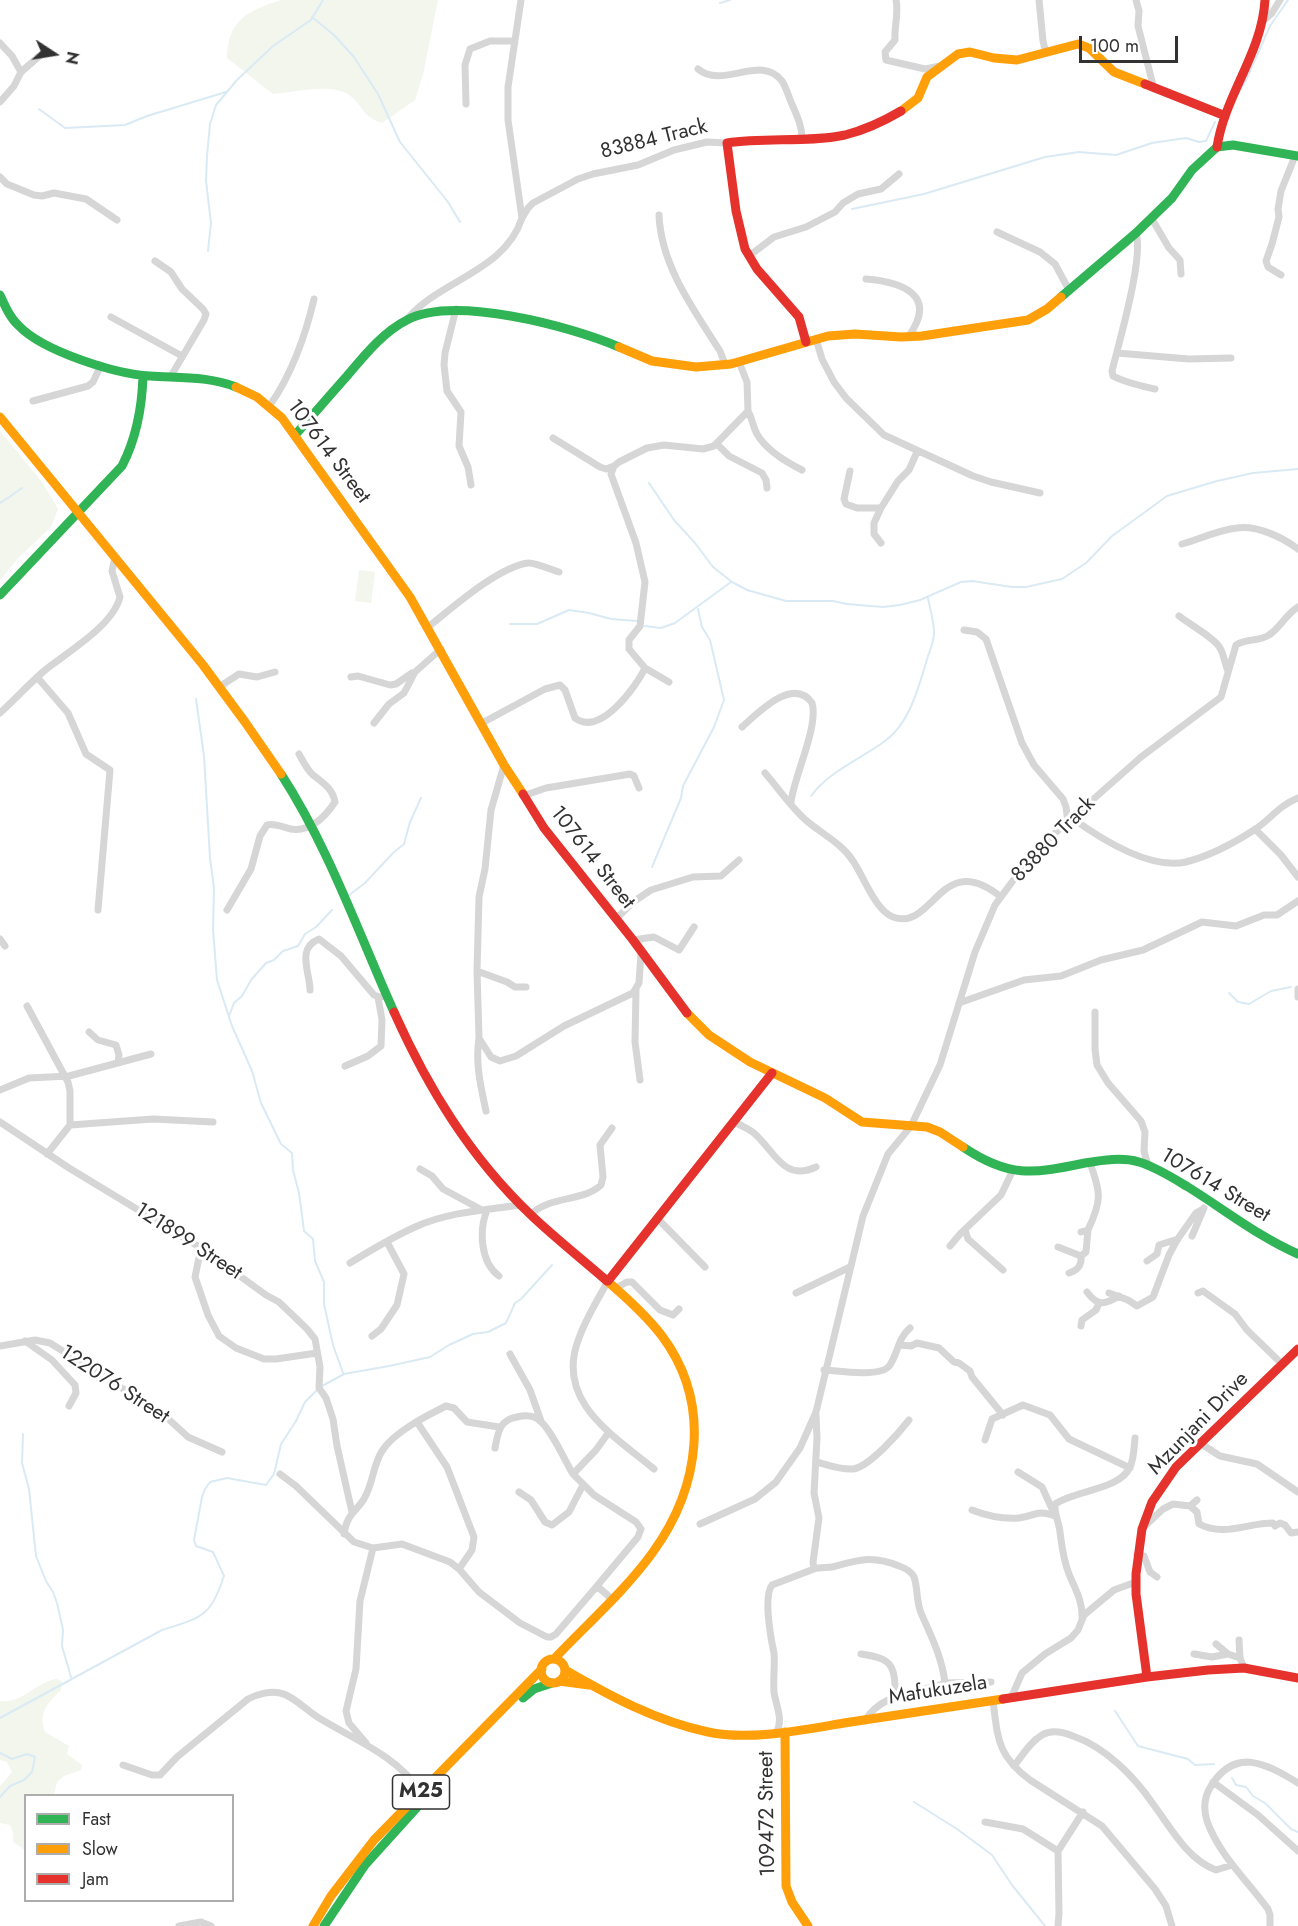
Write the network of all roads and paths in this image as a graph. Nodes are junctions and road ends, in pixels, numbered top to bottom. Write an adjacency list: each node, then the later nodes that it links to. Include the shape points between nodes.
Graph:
1 (521, 0): 8 (street)
2 (896, 0): 12 (street, via 895,40 885,52 886,60 925,69)
3 (1039, 0): 11 (street)
4 (1136, 0): 15 (street, via 1138,26)
5 (1265, 0): 7 (street)
6 (1280, 0): 7 (street)
7 (1264, 20): 18 (street)
8 (514, 41): 17 (street, via 490,41 470,49 465,65); 26 (street, via 508,120)
9 (0, 43): 14 (street)
10 (44, 52): 14 (street)
11 (1047, 52): 12 (street, via 1011,60 965,51); 15 (street, via 1073,45 1089,48 1114,72)
12 (940, 66): 19 (street, 83884 Track, via 927,77 917,100 909,106 857,132)
13 (698, 69): 19 (street, via 719,77 754,70 773,73 783,82)
14 (21, 72): 16 (street)
15 (1154, 88): 18 (street)
16 (0, 102)
17 (466, 104)
18 (1223, 115): 21 (street)
19 (802, 138): 20 (street, 83884 Track)
20 (727, 143): 26 (street, 83884 Track, via 707,142 638,165 583,177 533,203); 31 (street, via 736,211)
21 (1217, 147): 22 (street, via 1233,145); 27 (street, via 1201,159)
22 (1296, 156): 34 (street, via 1281,191 1278,220 1266,261 1268,267)
23 (899, 174): 31 (street, via 881,189 858,194 843,203 836,212 774,237)
24 (0, 177): 28 (street, via 34,195 54,193 86,199)
25 (659, 215): 48 (street, via 661,240 673,273)
26 (522, 218): 41 (street, 83884 Track, via 514,238 502,252 429,298)
27 (1152, 219): 30 (street); 33 (street, via 1180,260)
28 (117, 220)
29 (997, 232): 36 (street, via 1040,252 1055,264)
30 (1136, 233): 36 (street); 44 (street, via 1136,268)
31 (749, 256): 43 (street)
32 (155, 261): 45 (street, via 171,272 206,314)
33 (1181, 274)
34 (1281, 275)
35 (866, 279): 42 (street, via 898,284 912,292 920,313)
36 (1069, 290): 42 (street, via 1028,320)
37 (0, 295): 49 (street, 107614 Street, via 19,328 33,338)
38 (314, 299): 54 (street, via 308,326)
39 (456, 309): 41 (street, via 428,312); 48 (street, via 558,326 672,366); 64 (street, via 444,365 447,391 461,412 459,446)
40 (111, 317): 45 (street)
41 (406, 320): 57 (street, via 374,345)
42 (908, 337): 43 (street, via 840,334)
43 (811, 340): 47 (street); 60 (street, via 846,399 884,435)
44 (1117, 353): 46 (street); 52 (street, via 1113,376)
45 (182, 356): 51 (street)
46 (1232, 358)
47 (739, 362): 48 (street); 55 (street, via 747,382)
48 (725, 364)
49 (101, 366): 50 (street, 107614 Street); 53 (street, via 88,386)
50 (143, 376): 51 (street, 107614 Street); 68 (street, via 139,422 130,450 122,466)
51 (171, 376): 54 (street, 107614 Street, via 224,382)
52 (1155, 389)
53 (33, 401)
54 (270, 405): 57 (street, 107614 Street)
55 (748, 411): 59 (street); 62 (street, via 765,445)
56 (0, 417): 68 (street, M25)
57 (296, 434): 77 (street, 107614 Street)
58 (553, 438): 61 (street, via 600,467)
59 (717, 444): 61 (street, via 703,449 656,446 642,449); 65 (street, via 729,456 762,473)
60 (916, 452): 66 (street, via 991,482); 67 (street, via 909,471)
61 (614, 466): 80 (street, via 612,478 636,543 645,582 640,626 629,643 632,654)
62 (802, 470)
63 (850, 471): 67 (street, via 846,504)
64 (471, 485)
65 (767, 488)
66 (1040, 493)
67 (881, 508): 69 (street, via 873,530)
68 (78, 513): 72 (street, M25); 74 (street)
69 (881, 543)
70 (1182, 544): 71 (street, via 1239,527 1278,537)
71 (1298, 549)
72 (115, 557): 84 (street, via 112,571 119,602 85,641); 87 (street, M25)
73 (559, 572): 77 (street, via 529,562 487,581)
74 (0, 595)
75 (1298, 607): 83 (street, 83880 Track, via 1268,635 1236,645)
76 (1179, 616): 83 (street, via 1220,647)
77 (427, 628): 79 (street, 107614 Street)
78 (964, 630): 99 (street, via 977,632 986,639 1022,742 1034,765 1063,799)
79 (441, 649): 82 (street); 90 (street, 107614 Street)
80 (645, 668): 86 (street); 90 (street, via 621,704 594,720 578,720 564,688 556,685)
81 (275, 672): 87 (street, via 257,677 239,674)
82 (415, 672): 85 (street, via 393,685); 89 (street, via 404,693)
83 (1229, 674): 99 (street, 83880 Track, via 1217,701 1141,757)
84 (37, 677): 88 (street); 106 (street, via 68,713 86,754 111,772)
85 (351, 677)
86 (669, 682)
87 (219, 687): 100 (street, M25, via 281,773)
88 (0, 712)
89 (374, 723)
90 (482, 723): 93 (street, 107614 Street)
91 (742, 727): 98 (street, via 762,709 789,694 804,695 812,703 811,730)
92 (299, 754): 100 (street, via 335,800 323,818)
93 (504, 765): 96 (street, 107614 Street); 114 (street, via 491,810 479,897)
94 (765, 773): 98 (street)
95 (639, 789): 96 (street, via 630,774)
96 (523, 796): 108 (street, 107614 Street, via 558,848)
97 (1298, 798): 101 (street, via 1283,805)
98 (791, 802): 104 (street, via 806,820 847,853 879,905 891,916 911,917 961,881 976,881)
99 (1070, 820): 101 (street, via 1108,843 1162,862 1194,859); 104 (street, 83880 Track, via 1031,858)
100 (311, 826): 107 (street, via 296,829 267,825 251,869); 119 (street, M25)
101 (1255, 829): 103 (street)
102 (739, 860): 108 (street, via 721,876 693,876 651,890)
103 (1298, 877)
104 (1001, 897): 121 (street, 83880 Track, via 990,914)
105 (1298, 900): 121 (street, via 1277,915 1264,915 1236,926 1202,922 1143,950 1101,960 1061,976 1024,980)
106 (98, 910)
107 (227, 910)
108 (616, 919): 111 (street, 107614 Street)
109 (694, 927): 111 (street, via 680,950 654,937)
110 (0, 939): 112 (street)
111 (633, 940): 113 (street, 107614 Street)
112 (6, 946)
113 (641, 953): 118 (street); 129 (street, 107614 Street, via 701,1029)
114 (477, 971): 115 (street, via 516,987); 125 (street)
115 (526, 987)
116 (1298, 989): 120 (street)
117 (310, 990): 119 (street, via 306,954 319,939 341,956 367,987)
118 (636, 990): 125 (street, via 508,1059 491,1057); 131 (street, via 635,1042)
119 (383, 997): 128 (street, via 380,1048); 147 (street, M25, via 439,1103 467,1144)
120 (1298, 998)
121 (959, 1003): 138 (street, 83880 Track, via 946,1052)
122 (27, 1006): 130 (street)
123 (1095, 1012): 142 (street, via 1097,1065 1141,1121)
124 (89, 1032): 127 (street, via 98,1040 116,1045)
125 (479, 1038): 133 (street, via 477,1057)
126 (151, 1054): 127 (street)
127 (118, 1063): 130 (street)
128 (345, 1066)
129 (772, 1073): 136 (street); 138 (street, 107614 Street, via 825,1098 862,1122)
130 (63, 1076): 132 (street, via 34,1077); 137 (street, via 70,1091)
131 (640, 1080)
132 (0, 1089)
133 (486, 1112)
134 (0, 1122): 140 (street, 121899 Street)
135 (213, 1122): 137 (street, via 145,1119)
136 (735, 1122): 143 (street, via 754,1133 784,1168 804,1173); 151 (street)
137 (70, 1125): 140 (street)
138 (911, 1126): 145 (street, 107614 Street, via 940,1132 984,1161); 164 (street, 83880 Track, via 888,1154 863,1216)
139 (612, 1128): 150 (street, via 600,1145 601,1185 544,1204)
140 (47, 1154): 158 (street, 121899 Street)
141 (1090, 1163): 142 (street, 107614 Street, via 1119,1159); 145 (street, 107614 Street, via 1029,1172); 160 (street, via 1099,1189 1095,1215 1084,1231 1086,1252)
142 (1148, 1166): 146 (street, 107614 Street)
143 (816, 1167)
144 (420, 1169): 149 (street, via 443,1189)
145 (1013, 1170): 152 (street, via 1002,1195)
146 (1208, 1199): 148 (street); 159 (street, 107614 Street, via 1271,1242)
147 (520, 1205): 149 (street); 150 (street, M25)
148 (1203, 1209): 153 (street); 154 (street)
149 (484, 1210): 155 (street, via 426,1223); 167 (street, via 485,1256)
150 (531, 1214): 168 (street, M25)
151 (657, 1218): 163 (street); 168 (street)
152 (965, 1230): 156 (street); 165 (street, via 972,1242)
153 (1192, 1236)
154 (1178, 1239): 161 (street, via 1159,1245 1157,1254); 174 (street, via 1153,1298 1137,1306)
155 (387, 1242): 162 (street); 179 (street, via 404,1274 395,1309)
156 (950, 1246)
157 (1058, 1247): 160 (street)
158 (201, 1248): 183 (street, 121899 Street, via 282,1304 312,1335); 183 (street, via 195,1277 219,1336 264,1359)
159 (1298, 1254)
160 (1081, 1256): 166 (street, via 1076,1271)
161 (1147, 1261)
162 (350, 1263)
163 (705, 1267)
164 (850, 1267): 171 (street); 187 (street, 83880 Track)
165 (1003, 1270)
166 (1069, 1273)
167 (499, 1276)
168 (608, 1281): 169 (street, M25); 195 (street, via 579,1338 573,1372 584,1406)
169 (616, 1288): 176 (street, via 632,1282 664,1313 673,1315); 226 (street, M25, via 652,1322 673,1351 688,1389 695,1435 692,1472 680,1508 662,1540)
170 (1087, 1292): 175 (street)
171 (796, 1293)
172 (1109, 1293): 174 (street)
173 (1198, 1293): 186 (street, via 1203,1291 1235,1314)
174 (1119, 1296): 175 (street)
175 (1100, 1303): 177 (street, via 1082,1320)
176 (679, 1309)
177 (1081, 1326)
178 (909, 1328): 181 (street, via 902,1334)
179 (372, 1336)
180 (25, 1341): 182 (street, 122076 Street); 188 (street, via 54,1362 75,1385 76,1393); 200 (street, 122076 Street, via 50,1343 156,1409 188,1437)
181 (900, 1345): 187 (street, via 889,1367 879,1372); 190 (street, via 917,1343 939,1348 970,1371)
182 (0, 1346)
183 (317, 1353): 213 (street, 121899 Street, via 318,1383 335,1425)
184 (510, 1354): 192 (street, via 530,1390)
185 (1296, 1354): 186 (street, Mzunjani Drive)
186 (1281, 1364): 198 (street, Mzunjani Drive)
187 (824, 1370): 189 (street, 83880 Track)
188 (69, 1406)
189 (816, 1412): 201 (street); 215 (street, via 800,1448 776,1482 755,1499)
190 (1003, 1415): 197 (street, via 992,1419); 202 (street, via 1023,1405 1042,1411 1069,1439)
191 (909, 1420): 201 (street, via 898,1435 859,1467)
192 (541, 1421): 194 (street, via 521,1416 506,1420); 206 (street)
193 (417, 1422): 194 (street, via 446,1406 454,1408 467,1422); 213 (street, via 382,1450 368,1491); 221 (street, via 447,1467 474,1538 472,1550)
194 (499, 1427): 199 (street)
195 (609, 1432): 203 (street); 206 (street)
196 (1135, 1438): 202 (street)
197 (985, 1440)
198 (1200, 1443): 209 (street, via 1220,1456 1257,1464); 216 (street, Mzunjani Drive, via 1163,1485)
199 (495, 1448)
200 (222, 1452)
201 (817, 1462): 222 (street, via 814,1493 819,1518)
202 (1130, 1468): 214 (street, via 1104,1486 1064,1498 1055,1504)
203 (654, 1469)
204 (1018, 1472): 214 (street, via 1042,1487)
205 (280, 1474): 218 (street)
206 (573, 1474): 207 (street)
207 (583, 1485): 208 (street, via 569,1512 552,1525); 225 (street, via 641,1529)
208 (519, 1492)
209 (1298, 1492)
210 (1197, 1500): 211 (street)
211 (1190, 1506): 216 (street, via 1173,1504); 217 (street, via 1197,1512 1199,1524 1210,1530 1280,1523 1291,1533)
212 (972, 1510): 214 (street, via 988,1517 1019,1518 1039,1512)
213 (352, 1512): 218 (street)
214 (1055, 1516): 227 (street, via 1063,1555 1079,1595)
215 (700, 1524)
216 (1142, 1529): 220 (street, Mzunjani Drive)
217 (1298, 1532)
218 (344, 1534): 219 (street)
219 (373, 1548): 221 (street, via 402,1544); 250 (street, via 360,1601 356,1669 346,1711 349,1723)
220 (1137, 1555): 223 (street, via 1144,1556 1150,1572); 224 (street, Mzunjani Drive)
221 (459, 1569): 225 (street, via 479,1592 520,1623 549,1637 556,1634)
222 (814, 1569): 243 (street, via 867,1558 910,1571); 249 (street, via 772,1584 769,1590)
223 (1157, 1577)
224 (1136, 1582): 227 (street, via 1114,1590); 239 (street, Mzunjani Drive)
225 (597, 1586): 226 (street)
226 (613, 1600): 228 (street, M25)
227 (1082, 1619): 246 (street, via 1071,1638 1022,1673)
228 (590, 1624): 235 (street, M25); 236 (street, M25, via 571,1649)
229 (1239, 1640): 234 (street)
230 (1216, 1644): 233 (street)
231 (861, 1654): 245 (street, via 889,1663 895,1677)
232 (1194, 1654): 233 (street)
233 (1228, 1654): 234 (street)
234 (1240, 1658): 237 (street)
235 (554, 1659): 236 (street); 238 (street, M25)
236 (564, 1667): 241 (street, M25, via 564,1675); 244 (street)
237 (1244, 1668): 239 (street, Mafukuzela); 240 (street, Mafukuzela)
238 (542, 1669): 241 (street, via 544,1679); 255 (street, M25)
239 (1147, 1677): 246 (street, Mafukuzela)
240 (1298, 1678)
241 (556, 1682): 244 (street); 264 (street, M25, via 529,1692 407,1816 356,1877)
242 (991, 1682): 243 (street)
243 (945, 1683): 245 (street)
244 (591, 1686): 249 (street, Mafukuzela, via 658,1718 709,1732)
245 (896, 1698): 248 (street, via 876,1707)
246 (1011, 1698): 247 (street, Mafukuzela)
247 (993, 1701): 248 (street, Mafukuzela); 252 (street, via 1001,1748)
248 (865, 1721): 249 (street, Mafukuzela)
249 (781, 1733): 265 (street, 109472 Street, via 786,1886)
250 (366, 1745): 251 (street, via 286,1695 274,1693 248,1700 177,1756 160,1776); 255 (street, via 406,1772)
251 (123, 1765)
252 (1014, 1766): 256 (street); 260 (street, via 1042,1735 1062,1732 1088,1742 1141,1787 1176,1836 1202,1862 1216,1870)
253 (1213, 1782): 254 (street, via 1223,1768 1254,1762); 259 (street); 260 (street, via 1204,1798 1206,1814)
254 (1298, 1783)
255 (421, 1792): 263 (street, M25, via 352,1865)
256 (1083, 1812): 258 (street); 267 (street, via 1102,1826 1155,1889)
257 (985, 1822): 258 (street, via 1023,1829)
258 (1058, 1851): 266 (street)
259 (1298, 1851)
260 (1232, 1865): 268 (street, via 1268,1909)
261 (179, 1926): 262 (street, via 201,1922)
262 (211, 1926)
263 (313, 1926)
264 (324, 1926)
265 (808, 1926)
266 (1058, 1926)
267 (1172, 1926)
268 (1270, 1926)

